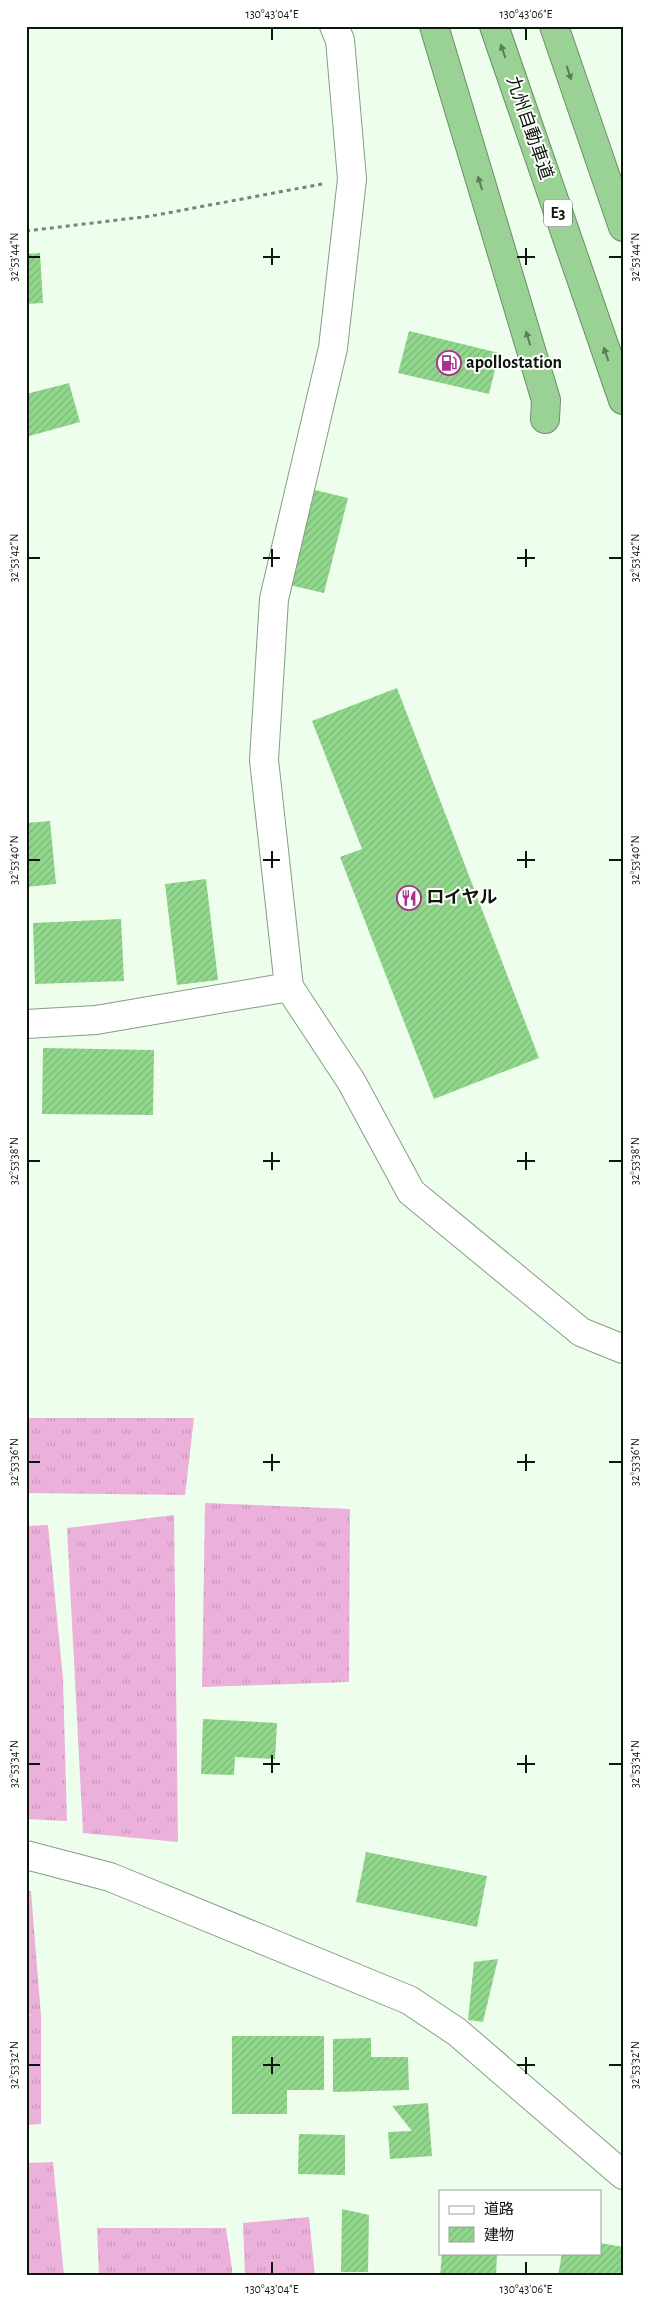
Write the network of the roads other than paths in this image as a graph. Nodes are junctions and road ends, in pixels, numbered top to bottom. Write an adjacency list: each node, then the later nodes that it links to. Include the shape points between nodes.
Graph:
1 (334, 26): 10 (street, via 340,40 352,179 333,348 274,599 264,760)
2 (421, 26): 6 (highway)
3 (434, 26): 6 (highway)
4 (494, 26): 8 (highway, 九州自動車道 / E3, one-way to 4)
5 (554, 26): 7 (highway, one-way to 7)
6 (449, 81): 9 (highway, one-way to 6, via 546,400)
7 (623, 227)
8 (623, 400)
9 (545, 419)
10 (289, 987): 11 (street, via 96,1020); 12 (street, via 351,1081 411,1192 581,1332)
11 (26, 1024)
12 (623, 1349)
13 (26, 1855): 14 (street, via 110,1877 410,2000 457,2032)
14 (623, 2174)

